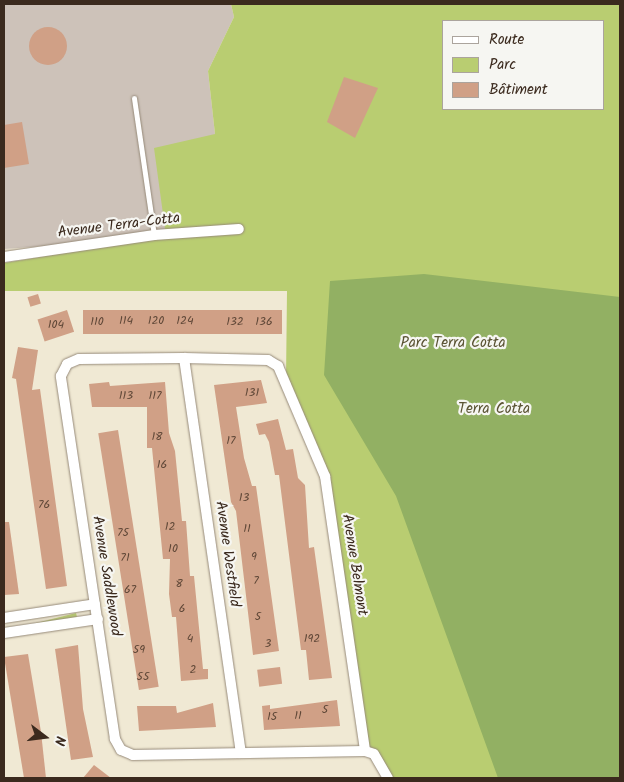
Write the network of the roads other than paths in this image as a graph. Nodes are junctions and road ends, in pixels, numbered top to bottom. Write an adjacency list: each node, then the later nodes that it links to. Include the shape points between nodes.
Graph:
1 (134, 98): 3 (lane)
2 (239, 229): 3 (street, Avenue Terra-Cotta)
3 (154, 235): 4 (street, Avenue Terra-Cotta)
4 (4, 257)
5 (184, 358): 6 (street, Avenue Saddlewood); 7 (street, Avenue Saddlewood, via 79,359 67,364 61,376); 12 (street, Avenue Westfield)
6 (268, 360): 11 (street, Avenue Belmont, via 286,379 325,476)
7 (95, 604): 8 (street); 9 (street, Avenue Saddlewood)
8 (4, 618)
9 (98, 620): 10 (street); 12 (street, Avenue Saddlewood, via 115,739 121,750 133,755)
10 (4, 633)
11 (366, 751): 12 (street, Avenue Saddlewood); 13 (street, via 374,754)
12 (241, 754)
13 (388, 778)

